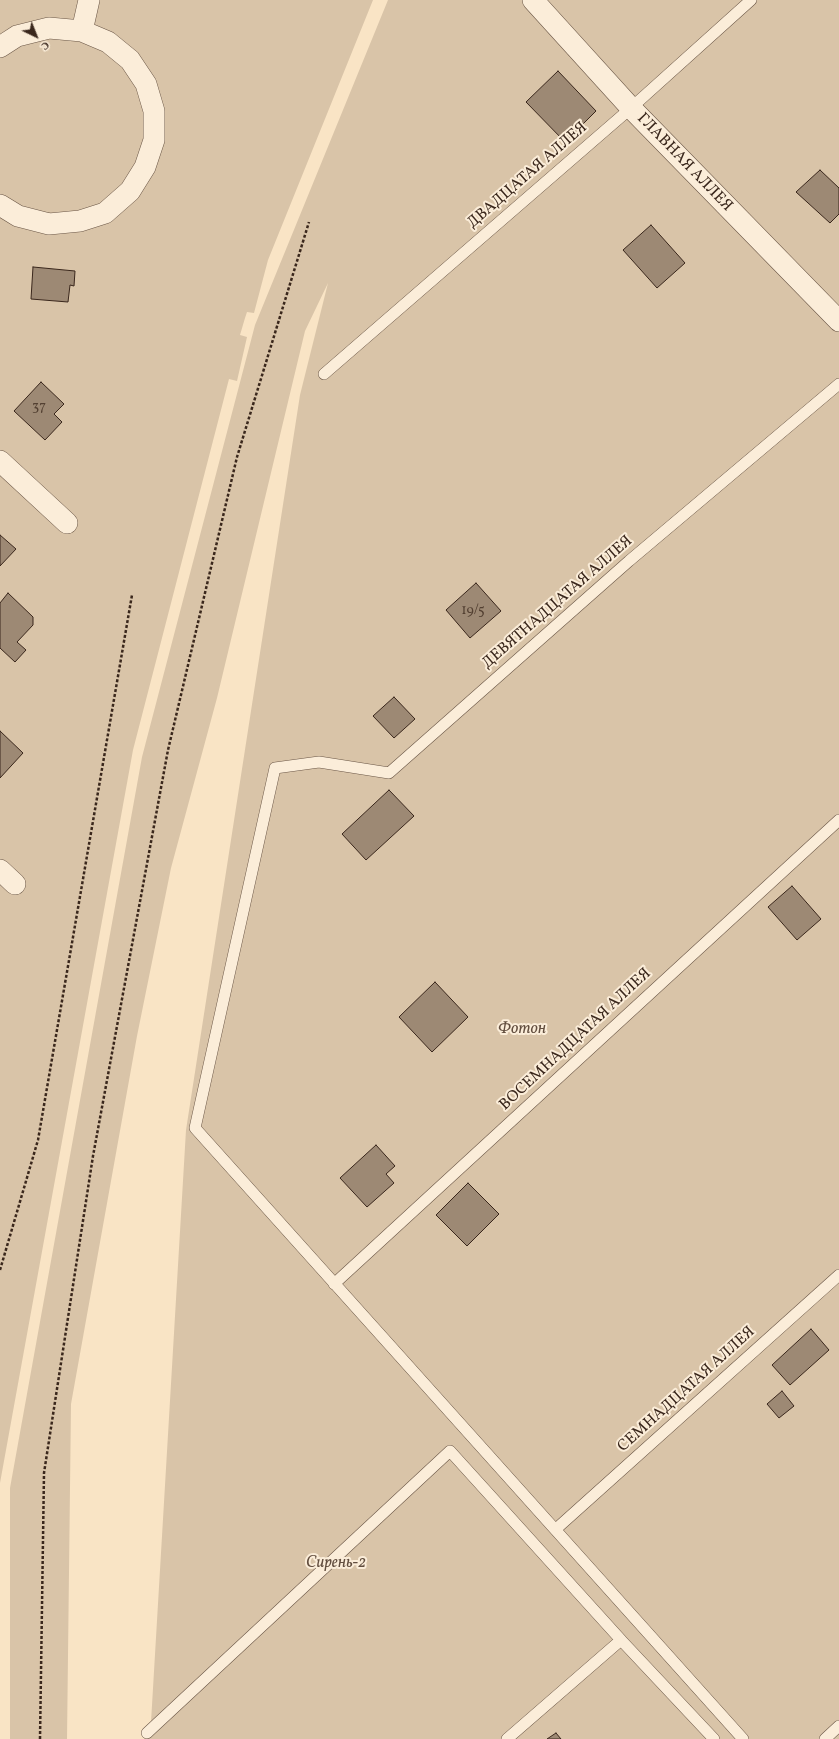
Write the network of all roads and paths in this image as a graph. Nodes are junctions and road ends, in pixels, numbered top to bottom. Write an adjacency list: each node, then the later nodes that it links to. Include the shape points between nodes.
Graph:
1 (89, 0): 4 (street)
2 (532, 0): 6 (street, ГЛАВНАЯ АЛЛЕЯ)
3 (752, 0): 6 (lane, ДВАДЦАТАЯ АЛЛЕЯ)
4 (82, 31): 5 (street, via 49,28 17,36); 7 (street, via 108,42 130,60 146,84 154,111 154,140 146,167 130,191 105,213 80,221 49,224 18,216)
5 (0, 47)
6 (631, 108): 9 (street, ГЛАВНАЯ АЛЛЕЯ); 10 (lane, ДВАДЦАТАЯ АЛЛЕЯ)
7 (0, 205)
8 (309, 222): 25 (path, via 237,457 168,750 92,1156 44,1473)
9 (839, 322)
10 (324, 374)
11 (839, 384): 20 (lane, ДЕВЯТНАДЦАТАЯ АЛЛЕЯ, via 629,561 389,773 320,762 275,768 195,1128)
12 (0, 461): 13 (street)
13 (67, 523)
14 (132, 595): 18 (path, via 38,1140)
15 (839, 820): 20 (lane, ВОСЕМНАДЦАТАЯ АЛЛЕЯ)
16 (0, 870): 17 (street)
17 (15, 884)
18 (0, 1270)
19 (839, 1275): 21 (lane, СЕМНАДЦАТАЯ АЛЛЕЯ)
20 (334, 1284): 21 (lane)
21 (556, 1529): 28 (lane)
22 (621, 1640): 24 (lane, via 450,1451); 26 (lane); 27 (lane)
23 (839, 1726): 29 (lane)
24 (147, 1733)
25 (40, 1739)
26 (507, 1739)
27 (714, 1739)
28 (744, 1739)
29 (825, 1739)

